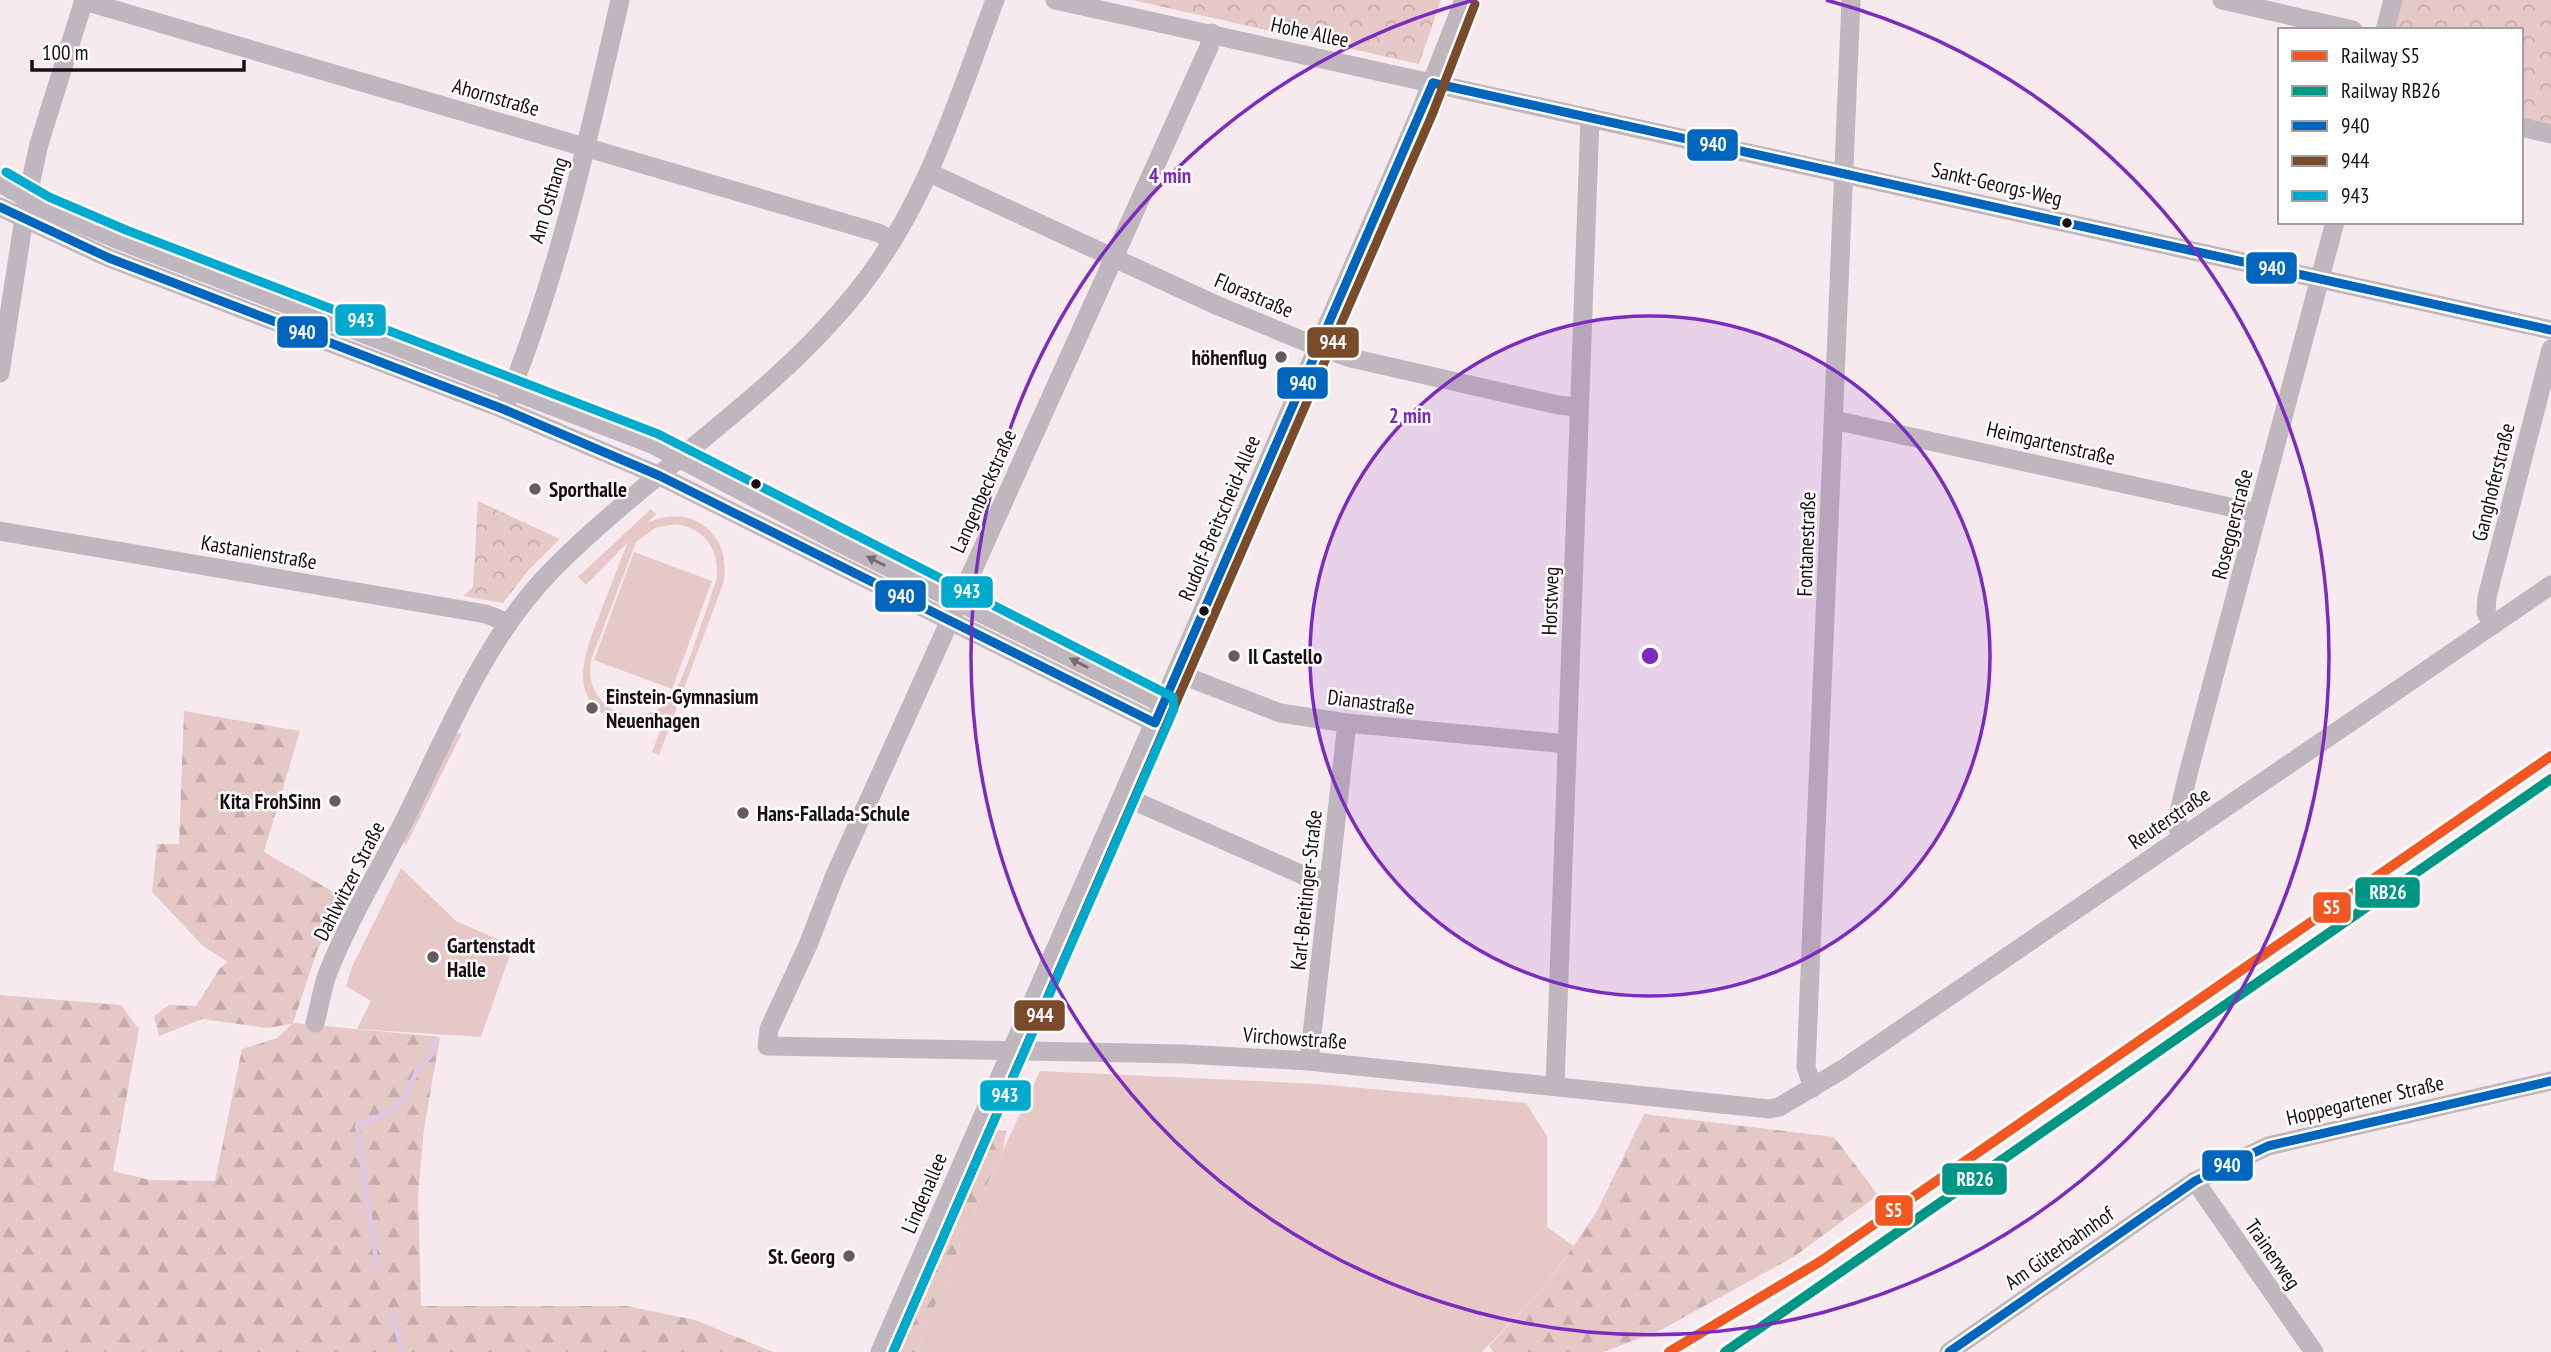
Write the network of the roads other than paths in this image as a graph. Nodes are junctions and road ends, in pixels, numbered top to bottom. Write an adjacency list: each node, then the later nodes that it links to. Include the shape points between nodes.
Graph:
1 (620, 0): 16 (street, Am Osthang)
2 (995, 0): 17 (street, Dahlwitzer Straße)
3 (1055, 0): 11 (street, Hohe Allee)
4 (1464, 0): 12 (street, Rudolf-Breitscheid-Allee)
5 (1852, 0): 18 (street, Fontanestraße)
6 (2222, 0): 9 (street)
7 (2393, 0): 10 (street)
8 (84, 1): 16 (street, Ahornstraße); 20 (street, via 39,144)
9 (2344, 28)
10 (2386, 28)
11 (1212, 33): 12 (street, Hohe Allee); 25 (street, Langenbeckstraße)
12 (1433, 83): 13 (street, Sankt-Georgs-Weg); 28 (street, Rudolf-Breitscheid-Allee)
13 (1590, 118): 18 (street, Sankt-Georgs-Weg); 32 (street, Horstweg)
14 (2523, 127): 15 (street)
15 (2551, 134)
16 (587, 147): 24 (street, Ahornstraße, via 879,233); 31 (street, Am Osthang)
17 (930, 173): 24 (street, Dahlwitzer Straße); 25 (street, Florastraße)
18 (1845, 174): 26 (street, Sankt-Georgs-Weg); 33 (street, Fontanestraße)
19 (0, 183): 20 (street)
20 (27, 199): 22 (street); 31 (street)
21 (0, 207): 22 (street)
22 (24, 220): 30 (street); 31 (street, via 109,258)
23 (2334, 224): 26 (street, Roseggerstraße)
24 (892, 241): 34 (street, Dahlwitzer Straße, via 860,287 806,348)
25 (1115, 257): 28 (street, Florastraße); 39 (street, Langenbeckstraße)
26 (2320, 279): 27 (street, Sankt-Georgs-Weg); 36 (street, Roseggerstraße)
27 (2551, 330)
28 (1318, 346): 32 (street, Florastraße, via 1376,364); 43 (street, Rudolf-Breitscheid-Allee)
29 (2551, 349): 42 (street, Ganghoferstraße, via 2487,597 2486,613)
30 (0, 373)
31 (507, 400): 34 (street, via 613,429); 35 (street)
32 (1578, 407): 47 (street, Horstweg)
33 (1834, 420): 36 (street, Heimgartenstraße); 57 (street, Fontanestraße, via 1807,1055)
34 (679, 460): 35 (street, Dahlwitzer Straße); 39 (street, one-way to 34)
35 (660, 476): 40 (street); 41 (street, Dahlwitzer Straße, via 554,568)
36 (2257, 513): 49 (street, Roseggerstraße, via 2180,806 2176,825)
37 (0, 531): 41 (street, Kastanienstraße, via 486,614)
38 (2551, 585): 42 (street, Reuterstraße)
39 (959, 603): 40 (street, Langenbeckstraße); 44 (street, one-way to 39)
40 (950, 622): 45 (street); 52 (street, Langenbeckstraße, via 769,1028)
41 (509, 623): 51 (street, Dahlwitzer Straße, via 452,720 327,975)
42 (2493, 625): 49 (street, Reuterstraße)
43 (1177, 673): 44 (street, Rudolf-Breitscheid-Allee); 46 (street, Dianastraße, via 1260,707)
44 (1163, 704): 45 (street, Rudolf-Breitscheid-Allee)
45 (1155, 723): 48 (street, Rudolf-Breitscheid-Allee)
46 (1347, 723): 47 (street, Dianastraße); 50 (street, Karl-Breitinger-Straße)
47 (1567, 744): 56 (street, Horstweg)
48 (1123, 796): 50 (street, via 1312,879); 53 (street, Rudolf-Breitscheid-Allee)
49 (2183, 836): 57 (street, Reuterstraße)
50 (1329, 881): 54 (street, Karl-Breitinger-Straße)
51 (315, 1023)
52 (767, 1046): 53 (street, Virchowstraße)
53 (1010, 1052): 54 (street, Virchowstraße); 59 (street, Lindenallee)
54 (1309, 1061): 56 (street, Virchowstraße)
55 (2551, 1081): 58 (street, Hoppegartener Straße, via 2293,1138)
56 (1555, 1086): 57 (street, Virchowstraße, via 1770,1109)
57 (1813, 1088)
58 (2195, 1181): 60 (street, Am Güterbahnhof); 61 (street, Trainerweg)
59 (880, 1352)
60 (1949, 1352)
61 (2314, 1352)

